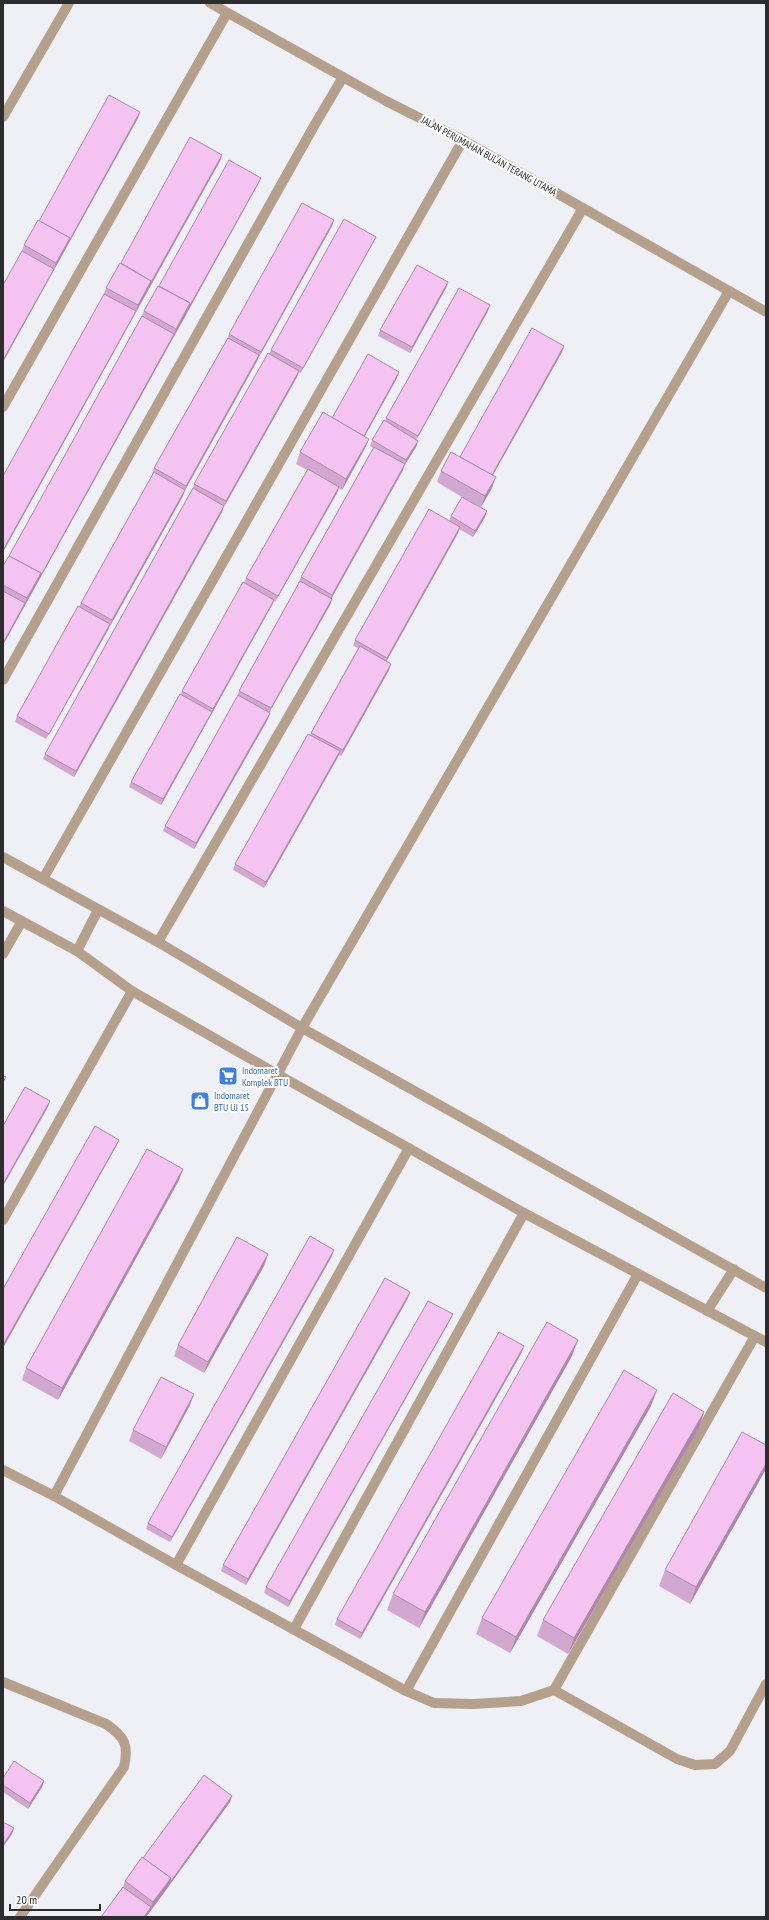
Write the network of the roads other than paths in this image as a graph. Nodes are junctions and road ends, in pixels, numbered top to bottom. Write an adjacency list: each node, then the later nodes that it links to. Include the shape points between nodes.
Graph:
1 (69, 3): 5 (street)
2 (210, 3): 3 (street, JALAN PERUMAHAN BULAN TERANG UTAMA)
3 (227, 13): 4 (street, JALAN PERUMAHAN BULAN TERANG UTAMA); 10 (street)
4 (343, 78): 6 (street, JALAN PERUMAHAN BULAN TERANG UTAMA); 11 (street)
5 (3, 117)
6 (463, 140): 7 (street, JALAN PERUMAHAN BULAN TERANG UTAMA); 13 (street)
7 (583, 208): 8 (street, JALAN PERUMAHAN BULAN TERANG UTAMA); 17 (street)
8 (728, 291): 9 (street, JALAN PERUMAHAN BULAN TERANG UTAMA); 21 (street)
9 (766, 312)
10 (3, 407)
11 (3, 680)
12 (3, 857): 13 (street)
13 (43, 879): 14 (street)
14 (98, 910): 17 (street); 18 (street)
15 (3, 911): 16 (street)
16 (22, 921): 18 (street); 19 (street)
17 (158, 942): 21 (street)
18 (77, 951): 20 (street)
19 (3, 954)
20 (132, 991): 22 (street); 25 (street)
21 (302, 1028): 22 (street); 26 (street)
22 (277, 1074): 23 (street); 33 (street)
23 (409, 1148): 24 (street); 34 (street)
24 (524, 1213): 27 (street); 35 (street)
25 (3, 1220)
26 (734, 1269): 28 (street); 29 (street)
27 (638, 1274): 29 (street); 39 (street)
28 (766, 1288)
29 (707, 1311): 30 (street)
30 (755, 1336): 31 (street); 38 (street)
31 (766, 1342)
32 (3, 1470): 33 (street)
33 (54, 1496): 34 (street)
34 (176, 1565): 35 (street)
35 (294, 1629): 39 (street)
36 (3, 1682): 40 (street, via 106,1724 119,1733 125,1744 124,1767)
37 (766, 1684): 38 (street, via 730,1751 715,1764 695,1765 677,1759)
38 (554, 1690): 39 (street, via 521,1701 473,1704 434,1703)
39 (406, 1691)
40 (20, 1917)

